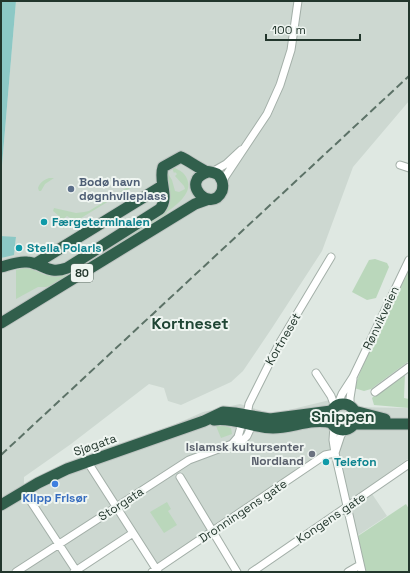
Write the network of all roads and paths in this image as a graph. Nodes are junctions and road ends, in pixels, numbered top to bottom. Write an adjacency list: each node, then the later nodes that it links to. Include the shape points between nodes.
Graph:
1 (298, 1): 2 (street, via 291,50 280,85 267,114)
2 (250, 139): 6 (street, via 226,164); 7 (street)
3 (181, 157): 6 (highway); 8 (highway); 9 (highway, 80, via 163,167)
4 (400, 165): 5 (street)
5 (409, 168)
6 (210, 172): 7 (highway, via 218,175); 8 (highway, 80, via 200,176)
7 (223, 183): 10 (highway, 80, via 218,195)
8 (196, 185): 10 (highway, via 199,194); 11 (highway, 80, via 185,204)
9 (162, 186): 14 (highway); 14 (highway, 80, via 163,206 67,268 50,271)
10 (209, 199): 11 (highway, 80, via 195,204)
11 (163, 223): 16 (highway, 80)
12 (331, 257): 23 (street, Kortneset, via 279,344 248,404)
13 (409, 260): 19 (street, Rønvikveien)
14 (35, 264): 15 (highway, 80, via 22,262)
15 (1, 267)
16 (1, 323)
17 (409, 367): 20 (street)
18 (316, 373): 21 (street, via 331,396)
19 (353, 377): 21 (street, Rønvikveien); 22 (street, Rønvikveien, via 350,398)
20 (375, 392)
21 (334, 408): 22 (highway, via 342,404); 23 (highway, Sjøgata, via 270,419 256,417); 25 (highway, via 330,417)
22 (352, 409): 24 (highway); 26 (highway, via 355,418)
23 (247, 421): 25 (highway, Sjøgata, via 273,428 313,422); 27 (street, Kortneset); 29 (highway, Sjøgata, via 204,421)
24 (405, 424): 26 (highway)
25 (333, 425): 26 (highway, via 337,429); 28 (street)
26 (349, 427): 28 (street, via 341,435)
27 (232, 444): 34 (street, Storgata, via 189,460)
28 (335, 453): 35 (street); 36 (street, Dronningens gate, via 325,455)
29 (87, 462): 32 (highway, Sjøgata, via 53,475); 34 (street)
30 (409, 464): 35 (street, Kongens gate)
31 (180, 477): 36 (street)
32 (24, 491): 33 (highway, Sjøgata); 38 (street)
33 (1, 506)
34 (116, 507): 37 (street); 38 (street, Storgata)
35 (347, 507): 39 (street); 44 (street, Kongens gate)
36 (212, 531): 40 (street, Dronningens gate); 43 (street)
37 (133, 533): 40 (street); 42 (street)
38 (59, 544): 41 (street, Storgata); 42 (street)
39 (361, 568): 45 (street)
40 (155, 571)
41 (16, 572)
42 (75, 572)
43 (237, 572)
44 (252, 572)
45 (348, 572)

